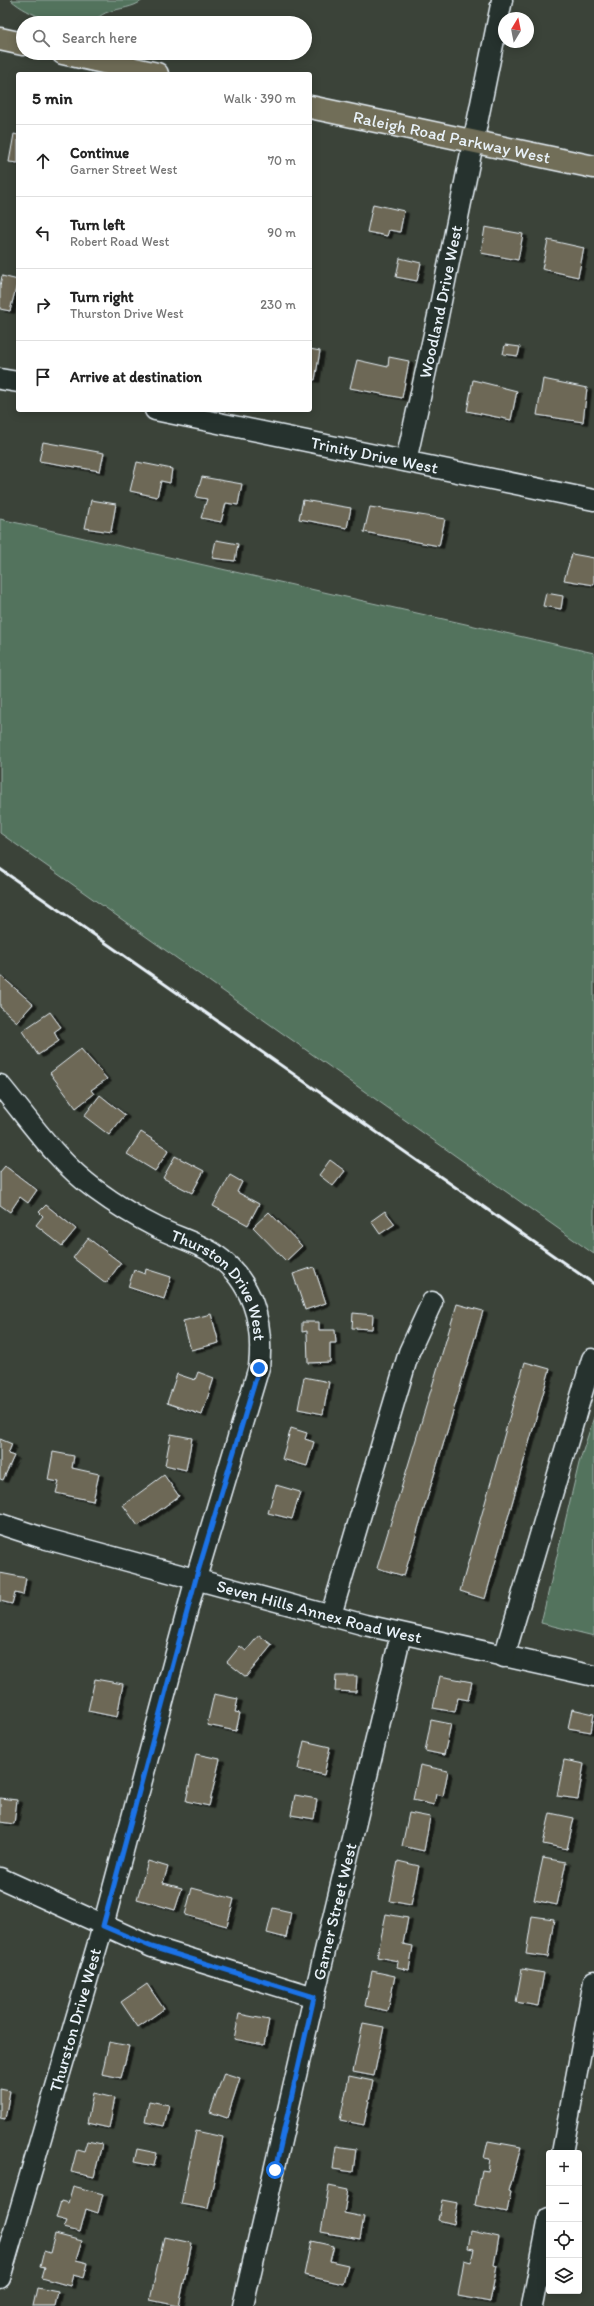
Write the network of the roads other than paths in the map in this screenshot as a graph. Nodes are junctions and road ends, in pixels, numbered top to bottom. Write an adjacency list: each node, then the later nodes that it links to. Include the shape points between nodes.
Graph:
1 (502, 0): 7 (street, Woodland Drive West)
2 (0, 39): 3 (main road)
3 (16, 42)
4 (94, 60): 5 (main road)
5 (148, 72)
6 (312, 107): 7 (main road, Raleigh Road Parkway West)
7 (473, 141): 8 (main road, Raleigh Road Parkway West); 12 (street, Woodland Drive West)
8 (594, 167)
9 (0, 379): 10 (street)
10 (16, 382)
11 (165, 412): 12 (street, Trinity Drive West)
12 (406, 461): 13 (street, Trinity Drive West)
13 (594, 500)
14 (0, 1085): 18 (street, Thurston Drive West, via 69,1168 127,1212 213,1253 243,1283 253,1302 260,1325 259,1368)
15 (432, 1302): 19 (street, via 409,1352)
16 (592, 1360): 21 (street)
17 (0, 1524): 18 (street, Seven Hills Annex Road West, via 43,1538)
18 (196, 1578): 19 (street, Seven Hills Annex Road West); 24 (street, Thurston Drive West)
19 (331, 1615): 20 (street, Seven Hills Annex Road West)
20 (401, 1634): 21 (street, Seven Hills Annex Road West); 26 (street, Garner Street West)
21 (504, 1657): 22 (street, Seven Hills Annex Road West)
22 (594, 1676)
23 (0, 1878): 24 (street)
24 (103, 1926): 26 (street, via 152,1947); 29 (street, Thurston Drive West)
25 (594, 1981): 27 (street)
26 (314, 1997): 30 (street, Garner Street West)
27 (563, 2150)
28 (548, 2222): 31 (street)
29 (0, 2278)
30 (243, 2306)
31 (532, 2306)

